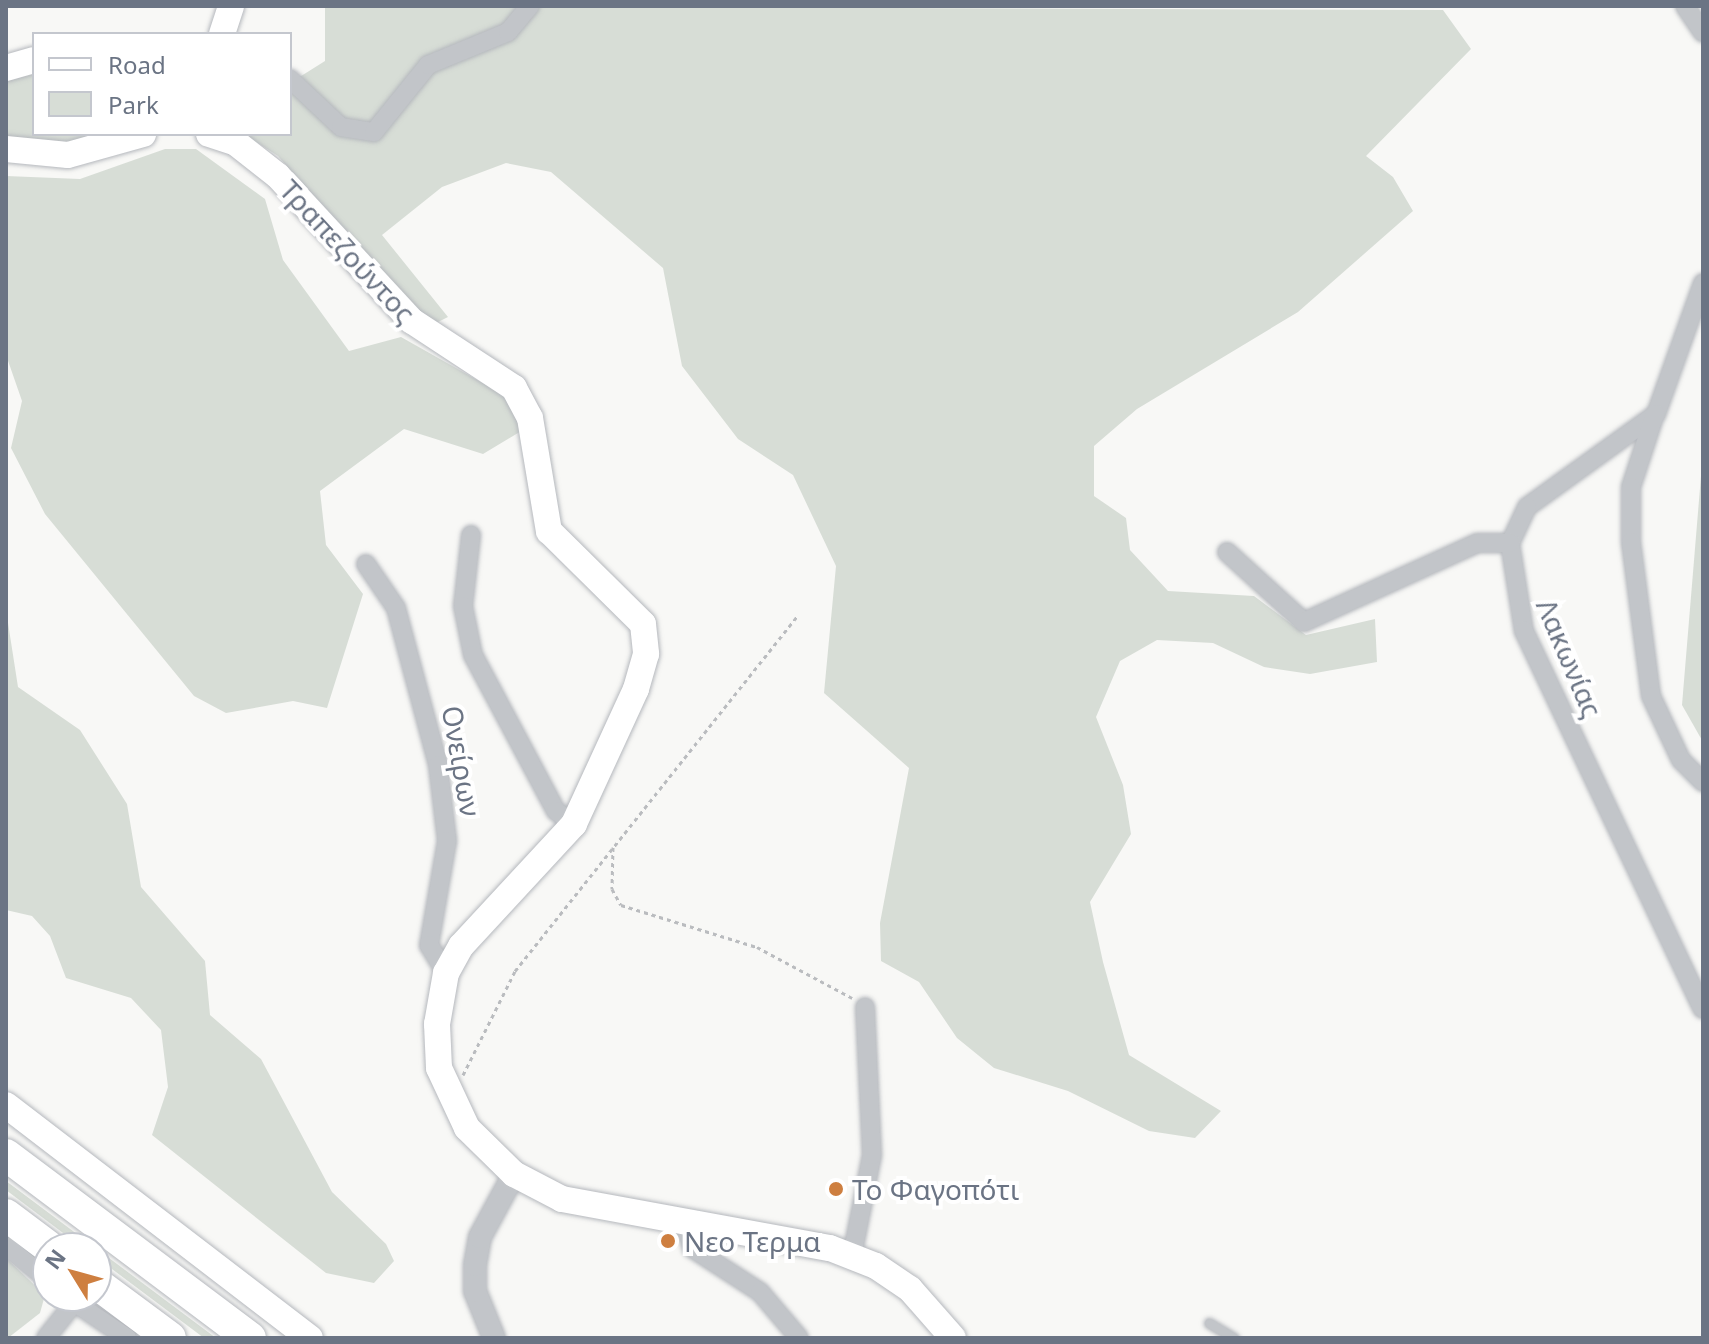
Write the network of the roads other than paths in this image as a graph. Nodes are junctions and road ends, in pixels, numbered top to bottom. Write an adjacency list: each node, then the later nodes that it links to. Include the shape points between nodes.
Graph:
1 (231, 6): 4 (main road)
2 (530, 6): 8 (street, via 508,32 428,65 374,132 341,127)
3 (1685, 6): 5 (street)
4 (223, 32)
5 (1703, 33)
6 (32, 61): 7 (main road)
7 (6, 68)
8 (292, 81)
9 (136, 136): 11 (main road, via 68,155)
10 (215, 136): 19 (main road, Τραπεζούντος, via 236,143 278,176 412,321 514,388 530,418 549,531 639,617 646,645 641,676)
11 (6, 149)
12 (1703, 283): 13 (street)
13 (1656, 414): 15 (street, via 1527,507); 18 (street, via 1631,487 1631,542 1651,696 1681,760)
14 (471, 535): 19 (street, via 463,606 473,655 556,811)
15 (1510, 543): 16 (street, via 1477,543 1304,622); 22 (street, Λακωνίας, via 1524,631)
16 (1227, 552)
17 (366, 564): 20 (street, Ονείρων, via 396,608 438,765 447,841 429,945)
18 (1703, 782)
19 (574, 824): 20 (main road, Τραπεζούντος, via 461,946)
20 (446, 973): 25 (main road, Τραπεζούντος, via 436,1046 449,1093 482,1148)
21 (865, 1007): 30 (street, via 872,1155)
22 (1703, 1009)
23 (6, 1105): 40 (main road)
24 (6, 1155): 39 (highway)
25 (514, 1174): 27 (main road, Τραπεζούντος, via 577,1204); 41 (street, via 480,1237 475,1265 475,1291)
26 (6, 1215): 28 (highway)
27 (685, 1223): 30 (main road, Τραπεζούντος); 42 (street, via 692,1248 760,1292)
28 (32, 1234)
29 (6, 1246): 31 (street)
30 (852, 1256): 43 (main road, Τραπεζούντος, via 902,1282)
31 (32, 1267)
32 (112, 1310): 38 (highway)
33 (65, 1312): 36 (street)
34 (98, 1312): 37 (street)
35 (1209, 1323): 44 (lane)
36 (46, 1338)
37 (127, 1338)
38 (170, 1338)
39 (250, 1338)
40 (310, 1338)
41 (494, 1338)
42 (799, 1338)
43 (953, 1338)
44 (1234, 1338)

